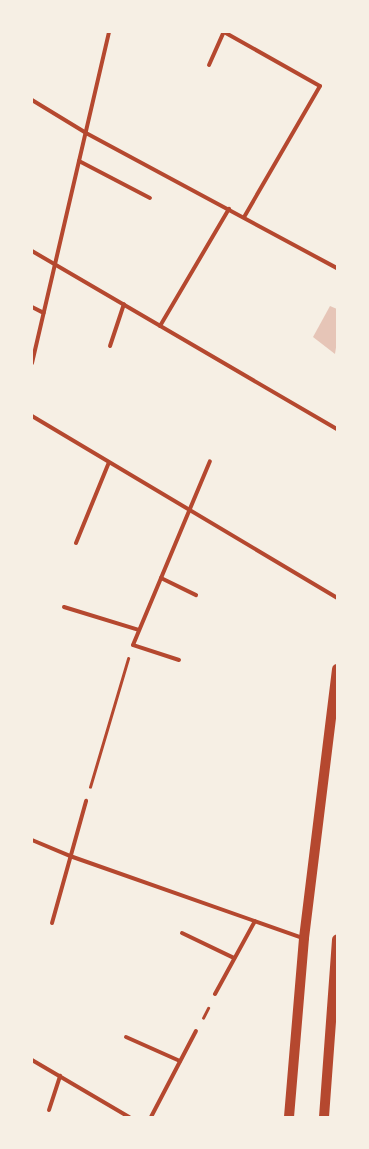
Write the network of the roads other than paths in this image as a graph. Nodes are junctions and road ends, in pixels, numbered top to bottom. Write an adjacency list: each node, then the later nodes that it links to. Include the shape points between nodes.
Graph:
1 (109, 32): 5 (street)
2 (224, 32): 3 (street); 9 (street, via 320,86)
3 (209, 65)
4 (32, 100): 5 (street)
5 (86, 133): 6 (street); 8 (street)
6 (79, 161): 7 (street); 11 (street)
7 (150, 198)
8 (229, 209): 9 (street); 16 (street)
9 (244, 217): 12 (street)
10 (32, 251): 11 (street)
11 (56, 264): 13 (street); 15 (street)
12 (337, 268)
13 (124, 304): 16 (street); 17 (street)
14 (32, 307): 15 (street)
15 (44, 313): 18 (street)
16 (160, 326): 20 (street)
17 (110, 346)
18 (32, 363)
19 (32, 416): 22 (street)
20 (337, 429)
21 (210, 461): 23 (street)
22 (109, 462): 23 (street); 24 (street)
23 (189, 509): 25 (street); 27 (street)
24 (76, 543)
25 (161, 578): 26 (street); 29 (street)
26 (196, 595)
27 (337, 598)
28 (64, 607): 29 (street)
29 (139, 630): 30 (street, via 133,645)
30 (179, 660)
31 (337, 669): 38 (main road)
32 (86, 801): 34 (street)
33 (32, 840): 34 (street)
34 (70, 856): 35 (street); 36 (street)
35 (255, 921): 38 (street); 40 (street)
36 (52, 923)
37 (182, 933): 40 (street)
38 (304, 938): 50 (main road)
39 (337, 941): 51 (main road)
40 (234, 958): 41 (street)
41 (215, 994)
42 (196, 1031): 45 (street)
43 (126, 1037): 45 (street)
44 (32, 1060): 46 (street)
45 (180, 1062): 49 (street)
46 (60, 1076): 47 (street); 48 (street)
47 (49, 1110)
48 (129, 1117)
49 (151, 1117)
50 (289, 1117)
51 (324, 1117)

